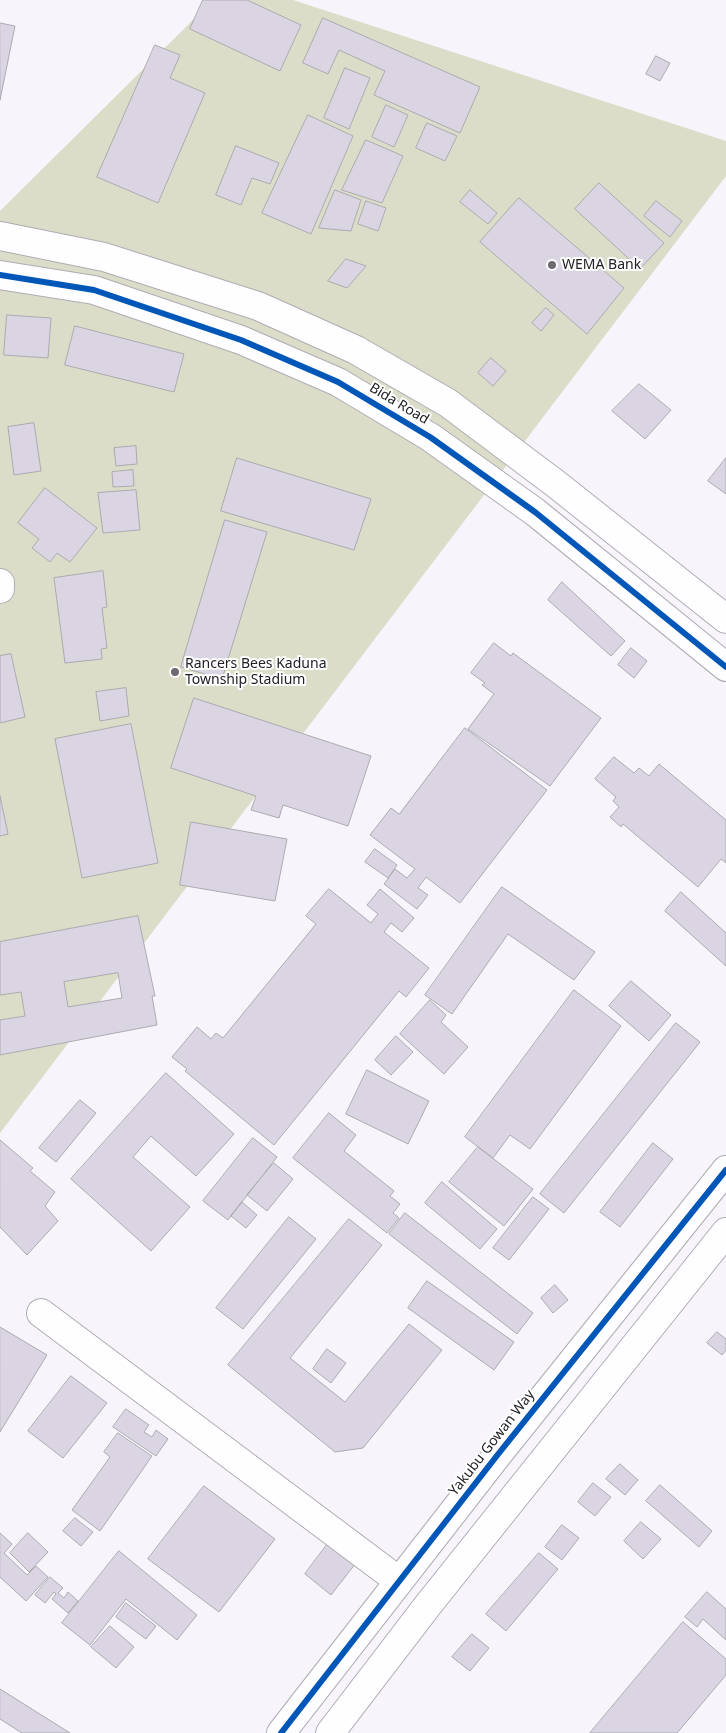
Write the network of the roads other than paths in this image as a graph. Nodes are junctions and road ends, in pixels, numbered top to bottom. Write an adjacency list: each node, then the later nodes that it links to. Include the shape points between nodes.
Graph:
1 (0, 236): 5 (street, Bida Road, via 104,257 258,306 356,350 448,403)
2 (0, 275): 6 (street, Bida Road, via 94,290 241,340 338,382 430,437 535,512)
3 (0, 583): 4 (street)
4 (0, 589)
5 (726, 619)
6 (726, 667)
7 (726, 1170): 10 (street, Yakubu Gowan Way)
8 (726, 1232): 12 (street, via 446,1582)
9 (41, 1313): 10 (street)
10 (399, 1582): 11 (street, Yakubu Gowan Way)
11 (281, 1733)
12 (330, 1733)

